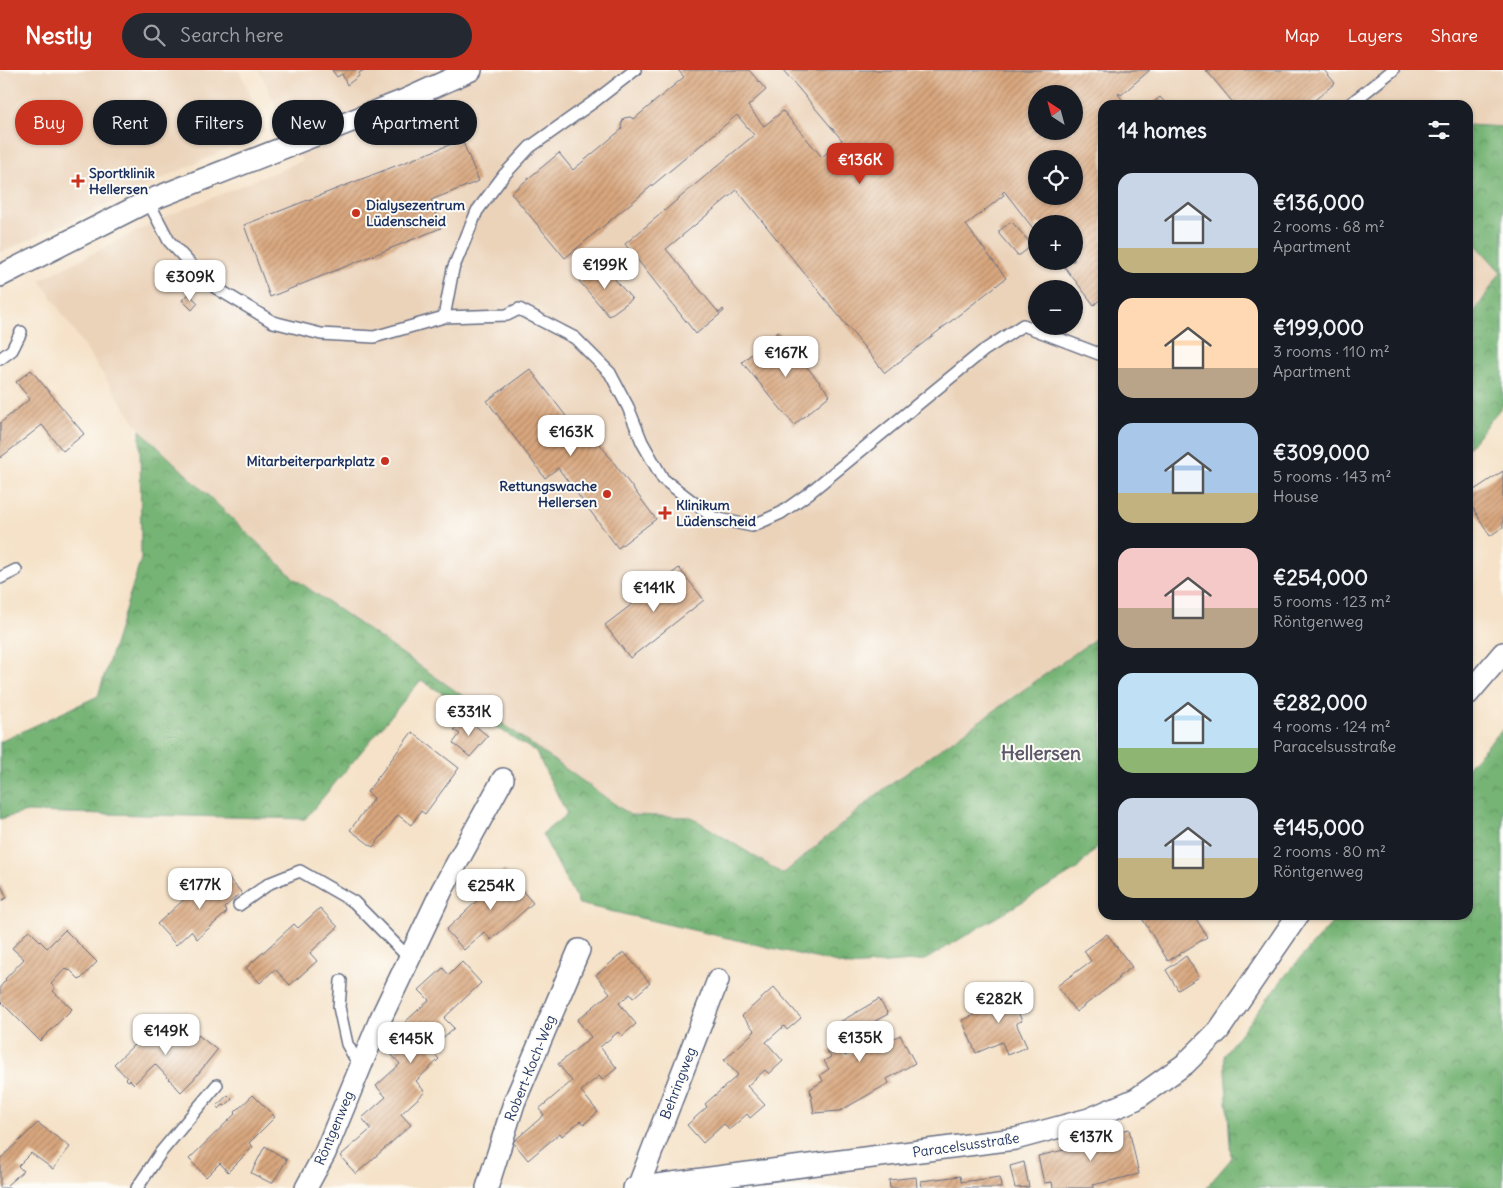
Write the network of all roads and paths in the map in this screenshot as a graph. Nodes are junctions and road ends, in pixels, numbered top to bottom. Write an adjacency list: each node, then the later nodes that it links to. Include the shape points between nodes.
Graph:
1 (471, 70): 5 (street, via 405,100)
2 (634, 70): 7 (lane, via 530,147 504,175 477,211 454,269)
3 (1394, 70): 4 (lane)
4 (1355, 100)
5 (148, 201): 6 (street); 7 (lane, via 169,241 193,267 216,288 273,322 321,334 374,337)
6 (0, 276)
7 (444, 317): 9 (lane, via 507,315 519,309 575,338 610,373 663,479 714,518 752,526 781,513 983,351 1023,325)
8 (21, 332): 10 (lane, via 12,350)
9 (1098, 354)
10 (0, 359)
11 (16, 570): 12 (lane)
12 (0, 578)
13 (1503, 653): 14 (street)
14 (1473, 688)
15 (503, 779): 19 (street, Röntgenweg, via 442,890)
16 (239, 905): 19 (lane, via 270,883 300,871 354,902)
17 (1295, 920): 27 (street, Paracelsusstraße, via 1218,1030 1185,1064 1136,1099 1096,1116 1015,1140)
18 (579, 950): 26 (street, Robert-Koch-Weg, via 514,1104)
19 (410, 959): 22 (street, Röntgenweg)
20 (341, 980): 22 (lane, via 339,1007 347,1044)
21 (718, 980): 27 (street, Behringweg)
22 (360, 1067): 25 (street, Röntgenweg, via 325,1153)
23 (217, 1084): 24 (lane)
24 (137, 1188)
25 (306, 1188)
26 (487, 1188)
27 (636, 1188)

